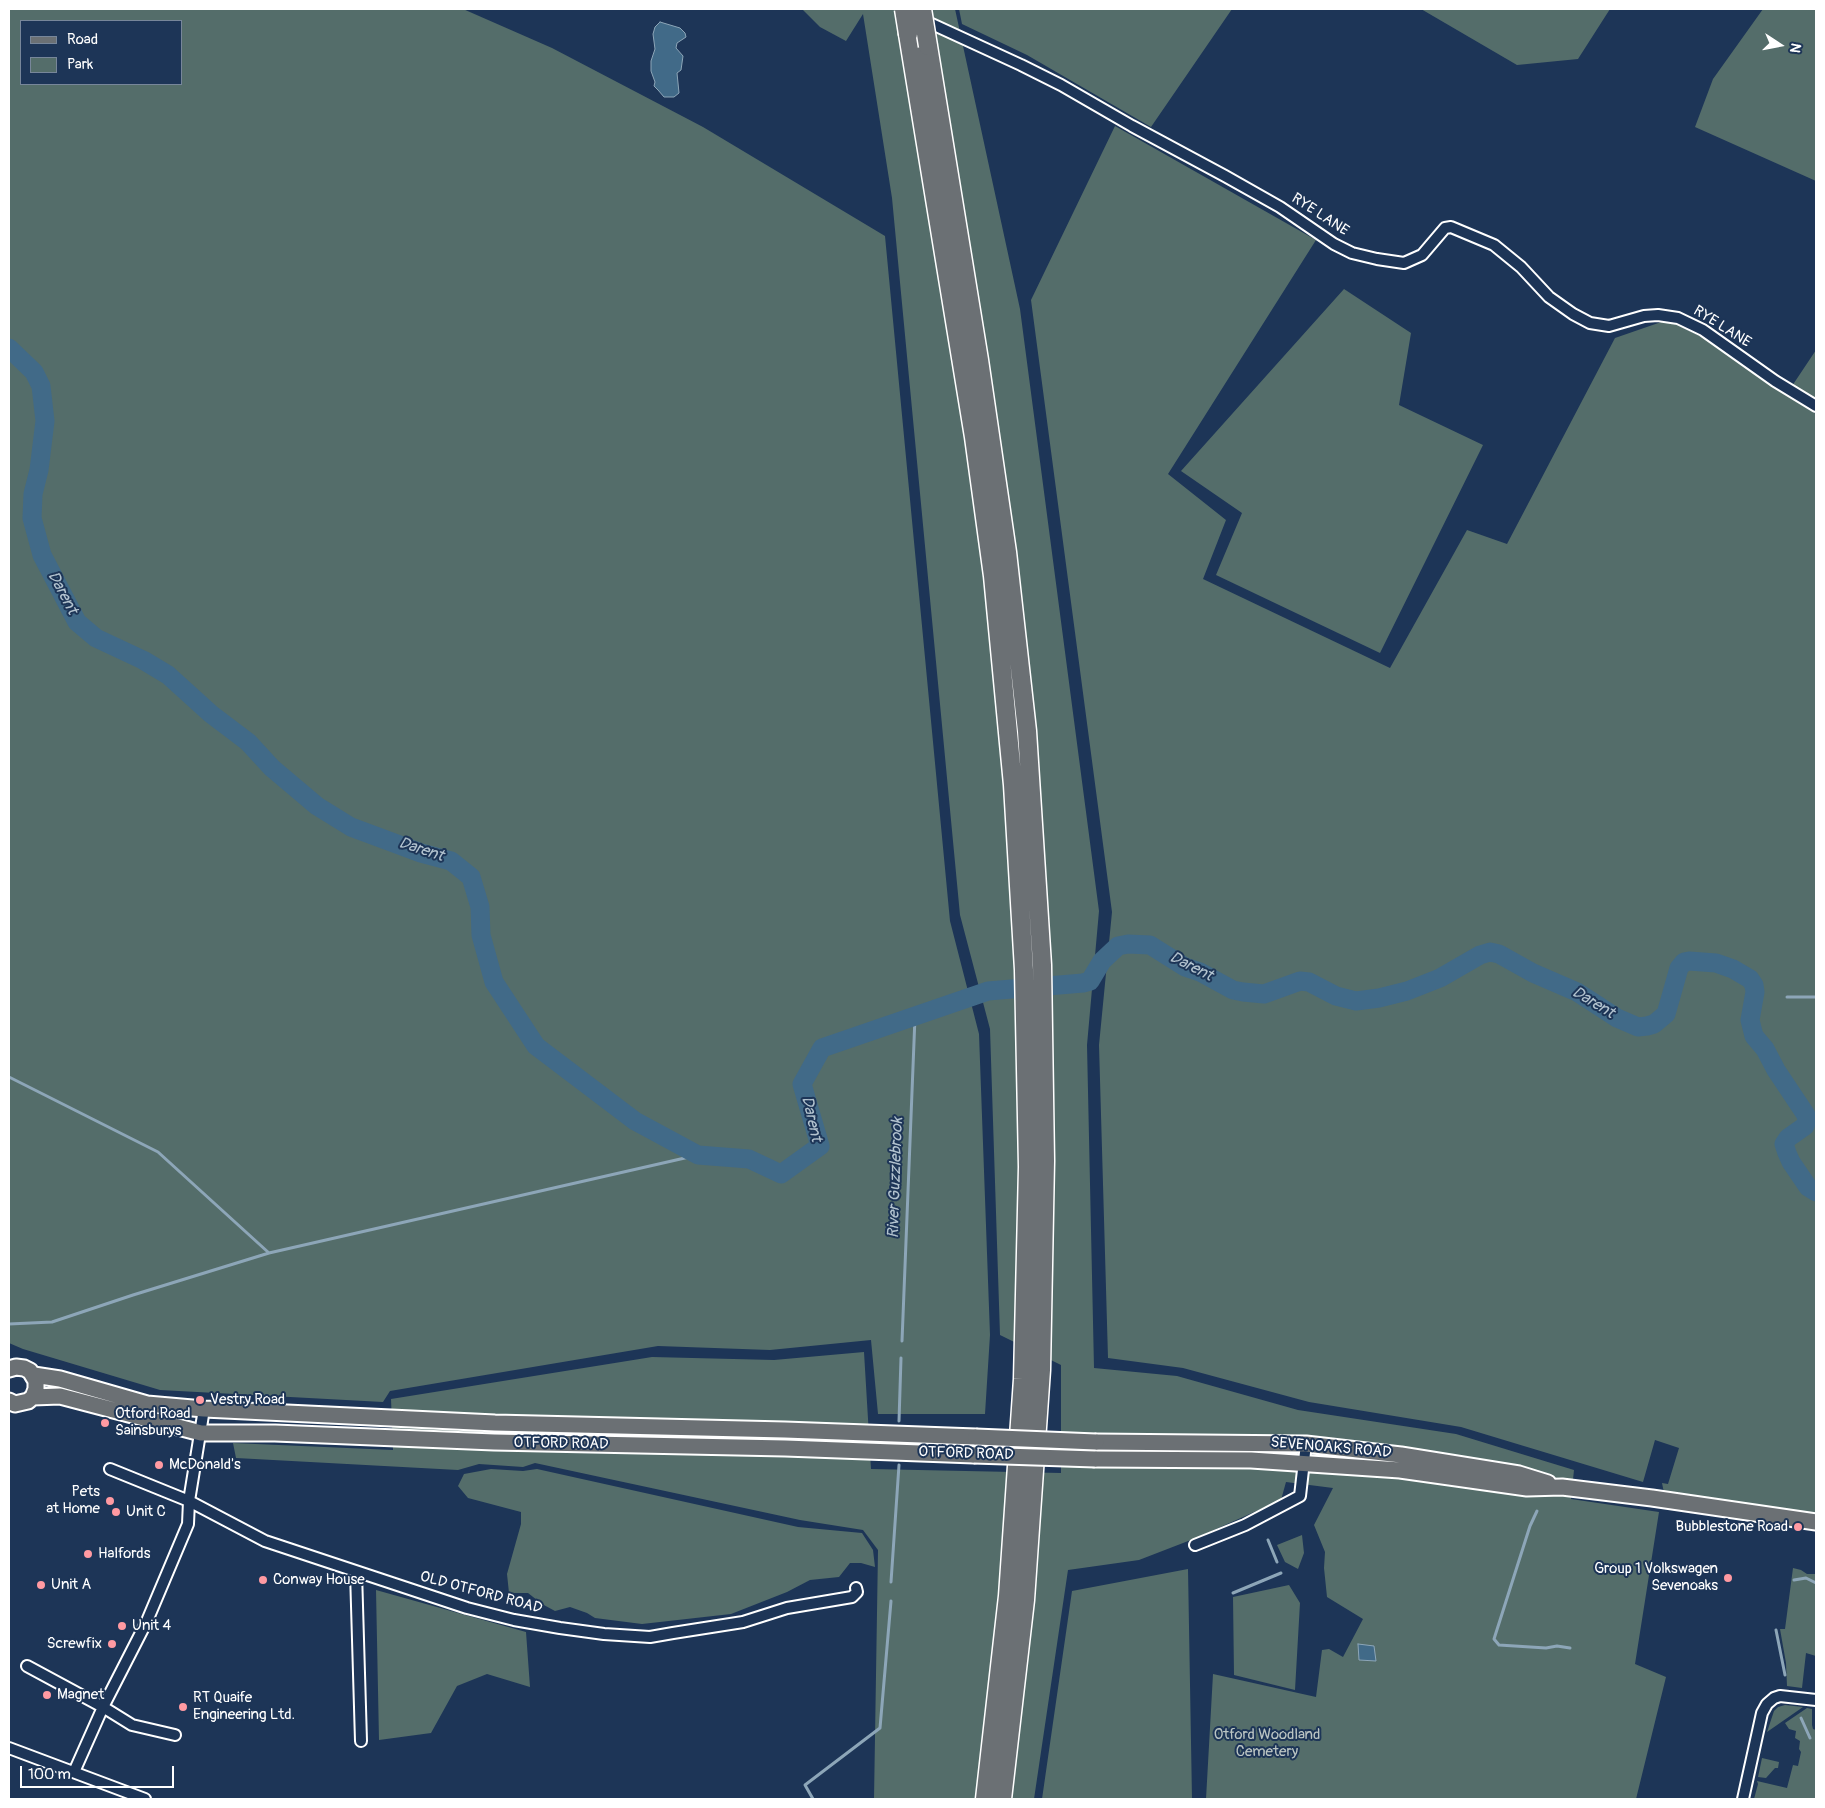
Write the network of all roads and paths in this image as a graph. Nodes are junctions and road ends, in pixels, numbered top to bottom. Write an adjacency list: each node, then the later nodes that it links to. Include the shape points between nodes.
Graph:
1 (900, 9): 4 (street, RYE LANE, via 1061,85 1280,207 1352,253 1404,263 1422,255 1445,228 1451,227 1494,245 1521,267 1549,297 1590,323 1609,326 1658,315 1678,318 1703,330)
2 (904, 9): 5 (highway, bridge, via 984,507)
3 (922, 9): 5 (highway, bridge, via 1008,560 1027,731)
4 (1816, 406)
5 (1031, 918): 6 (highway)
6 (1035, 1042): 32 (highway, via 1028,1168 1023,1379 1008,1596); 33 (highway, via 1045,1230 1040,1380 1026,1590)
7 (9, 1369): 8 (main road, OTFORD ROAD, via 24,1368)
8 (34, 1375): 9 (main road, via 36,1389); 11 (main road, OTFORD ROAD, via 60,1379 147,1404)
9 (33, 1397): 10 (main road, OTFORD ROAD, via 22,1404); 12 (main road, OTFORD ROAD, via 60,1396)
10 (9, 1401)
11 (204, 1409): 12 (street); 13 (main road, OTFORD ROAD, bridge, via 495,1423)
12 (201, 1433): 15 (main road, OTFORD ROAD, bridge); 19 (street)
13 (1096, 1442): 14 (main road, SEVENOAKS ROAD)
14 (1306, 1444): 16 (street); 18 (main road, SEVENOAKS ROAD, via 1519,1474)
15 (1095, 1458): 16 (main road, SEVENOAKS ROAD, via 1251,1460)
16 (1302, 1464): 18 (main road, SEVENOAKS ROAD, via 1400,1470 1527,1488); 21 (street, via 1300,1496 1245,1525)
17 (110, 1469): 19 (street, OLD OTFORD ROAD)
18 (1562, 1487): 20 (main road, SEVENOAKS ROAD)
19 (189, 1501): 22 (street, OLD OTFORD ROAD, via 266,1542); 26 (street, via 188,1524 147,1621)
20 (1816, 1522)
21 (1195, 1545)
22 (356, 1572): 23 (street, OLD OTFORD ROAD, via 514,1620 604,1634 650,1636 743,1622 787,1608 846,1599 855,1595); 28 (street)
23 (856, 1588)
24 (27, 1666): 26 (street)
25 (1816, 1700): 34 (street, via 1780,1696 1766,1704)
26 (103, 1707): 27 (street, via 132,1725); 30 (street)
27 (175, 1734)
28 (361, 1741)
29 (9, 1748): 30 (street)
30 (74, 1772): 31 (street)
31 (145, 1799)
32 (985, 1799)
33 (1002, 1799)
34 (1743, 1799)

